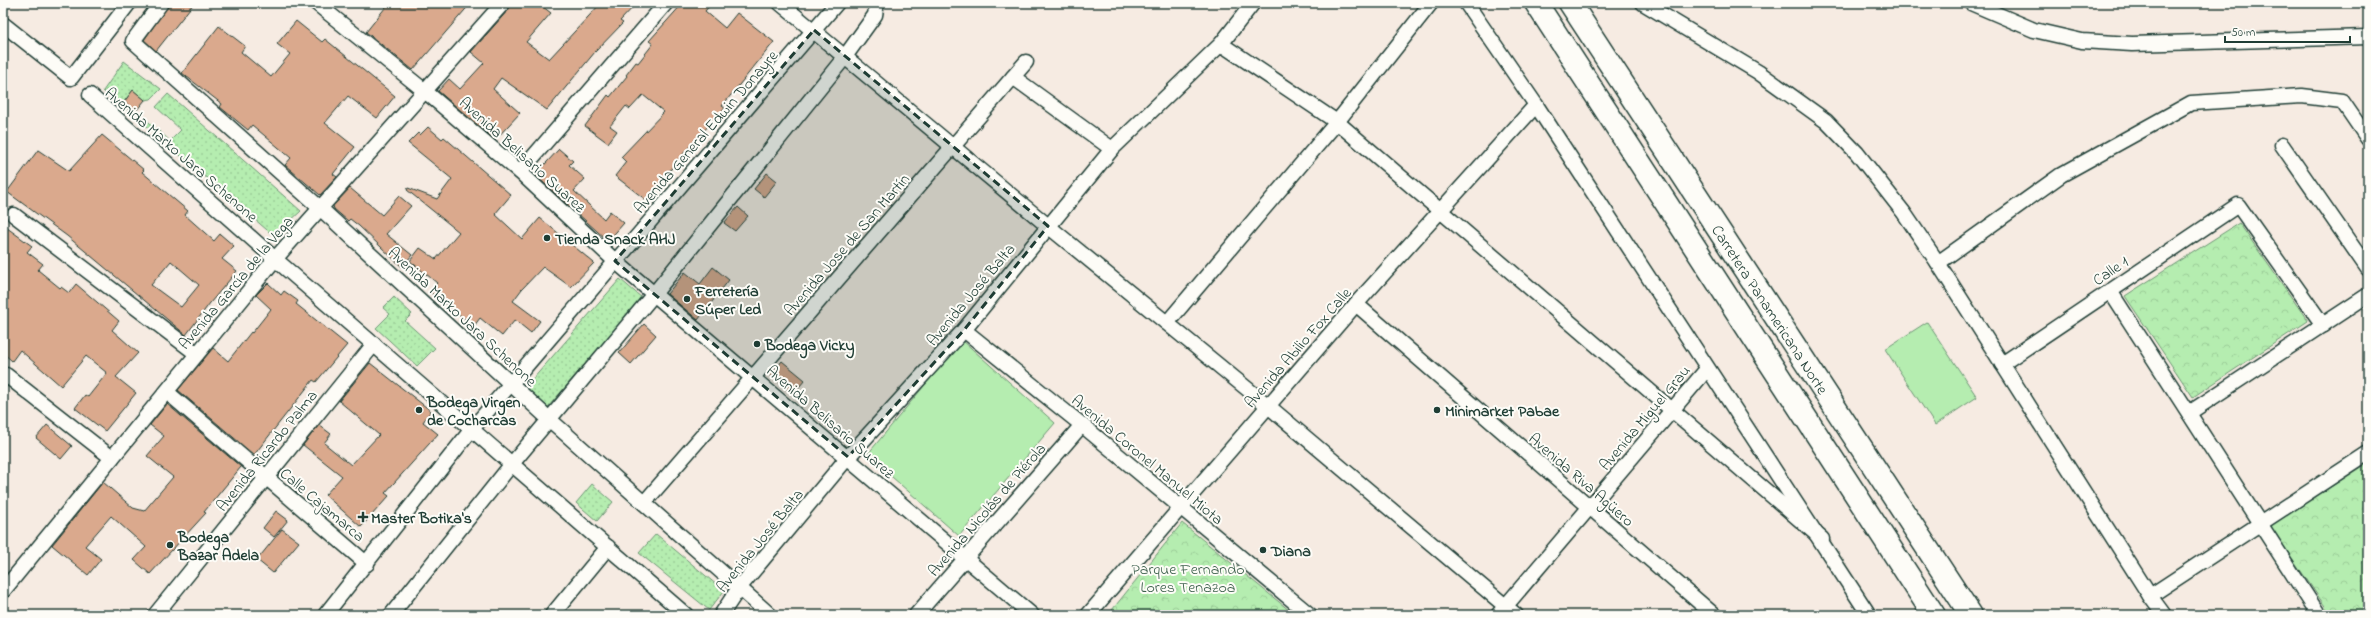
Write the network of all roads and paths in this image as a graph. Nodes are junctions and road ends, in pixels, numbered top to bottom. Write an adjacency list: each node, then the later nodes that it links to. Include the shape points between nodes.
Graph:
1 (129, 3): 16 (street, via 71,78)
2 (161, 3): 32 (street, Avenida Marko Jara Schenone, via 133,41)
3 (503, 3): 23 (street, Avenida García de la Vega)
4 (666, 3): 31 (street)
5 (780, 3): 17 (street)
6 (838, 3): 17 (street, Avenida General Edwin Donayre)
7 (877, 3): 20 (street, via 875,15)
8 (1253, 3): 19 (street, Avenida José Balta)
9 (1431, 3): 26 (street)
10 (1466, 3): 25 (street)
11 (1536, 3): 92 (highway, Carretera Panamericana Norte)
12 (1570, 3): 75 (highway, Carretera Panamericana Norte)
13 (1643, 3): 38 (street, via 1758,72 1826,121 1857,153 1904,213)
14 (1971, 3): 18 (street, via 2034,30 2082,41 2132,44)
15 (324, 5): 23 (street, Avenida Belisario Suarez)
16 (3, 24)
17 (814, 30): 20 (street); 37 (street, Avenida General Edwin Donayre)
18 (2368, 36)
19 (1221, 44): 26 (street); 30 (street, Avenida José Balta)
20 (844, 58): 29 (street); 41 (street)
21 (1026, 62): 22 (street, Avenida Jose de San Martín)
22 (1013, 77): 29 (street, Avenida Jose de San Martín); 30 (street)
23 (426, 92): 31 (street, Avenida Belisario Suarez); 32 (street, Avenida García de la Vega)
24 (90, 95): 36 (street, Avenida Marko Jara Schenone)
25 (1536, 104): 33 (street, Avenida Abilio Fox Calle); 50 (street)
26 (1337, 122): 33 (street); 44 (street)
27 (2368, 139): 38 (street, via 2342,101 2302,96 2191,103 2061,175)
28 (2282, 145): 39 (street)
29 (952, 147): 35 (street); 51 (street, Avenida Jose de San Martín)
30 (1112, 149): 35 (street, Avenida José Balta)
31 (520, 172): 37 (street, Avenida Belisario Suarez)
32 (320, 208): 36 (street, Avenida García de la Vega); 53 (street, Avenida Marko Jara Schenone)
33 (1440, 210): 43 (street, Avenida Abilio Fox Calle); 56 (street)
34 (14, 215): 48 (street)
35 (1048, 226): 44 (street); 46 (street, Avenida José Balta)
36 (275, 259): 47 (street, Avenida Marko Jara Schenone); 48 (street, Avenida García de la Vega)
37 (615, 262): 41 (street, Avenida Belisario Suarez); 53 (street, Avenida General Edwin Donayre)
38 (1938, 263): 49 (street)
39 (2368, 269)
40 (2110, 291): 45 (street, Calle 1, via 2238,205); 49 (street, Calle 1); 57 (street)
41 (654, 294): 51 (street, Avenida Belisario Suarez); 58 (street)
42 (2368, 295): 45 (street)
43 (1356, 304): 55 (street, Avenida Abilio Fox Calle); 67 (street, Avenida Riva Agüero)
44 (1167, 324): 55 (street)
45 (2323, 325): 57 (street)
46 (964, 330): 59 (street, Avenida Coronel Manuel Miota); 62 (street, Avenida José Balta)
47 (374, 344): 60 (street, Avenida Marko Jara Schenone); 65 (street, Avenida Ricardo Palma)
48 (197, 354): 54 (street, Avenida García de la Vega)
49 (2002, 364): 77 (street)
50 (1707, 369): 56 (street, Avenida Miguel Grau); 70 (street)
51 (753, 377): 62 (street, Avenida Belisario Suarez); 66 (street, Avenida Jose de San Martín)
52 (3, 379): 63 (street, via 6,375)
53 (511, 383): 58 (street, Avenida Marko Jara Schenone); 60 (street, Avenida General Edwin Donayre)
54 (167, 392): 63 (street, Avenida García de la Vega); 65 (street, Calle Cajamarca)
55 (1267, 405): 68 (street, Avenida Abilio Fox Calle); 78 (street)
56 (1672, 411): 67 (street, Avenida Miguel Grau); 70 (street)
57 (2189, 413): 69 (street)
58 (549, 419): 64 (street); 66 (street, Avenida Marko Jara Schenone)
59 (1082, 425): 68 (street, Avenida Coronel Manuel Miota); 72 (street, Avenida Nicolás de Piérola)
60 (472, 429): 64 (street, Avenida Marko Jara Schenone); 73 (street, Avenida General Edwin Donayre)
61 (2368, 453): 69 (street)
62 (848, 457): 72 (street, Avenida Belisario Suarez); 74 (street, Avenida José Balta)
63 (112, 458): 76 (street, Avenida García de la Vega)
64 (511, 464): 71 (street, Avenida Marko Jara Schenone); 81 (street)
65 (266, 478): 73 (street, Calle Cajamarca); 79 (street, Avenida Ricardo Palma)
66 (644, 503): 74 (street, Avenida Marko Jara Schenone)
67 (1589, 508): 78 (street, Avenida Miguel Grau); 90 (street, Avenida Riva Agüero)
68 (1181, 509): 88 (street, Avenida Abilio Fox Calle); 89 (street, Avenida Coronel Manuel Miota)
69 (2261, 525): 77 (street); 96 (street)
70 (1822, 539): 91 (street)
71 (608, 548): 82 (street); 83 (street, Avenida Marko Jara Schenone)
72 (966, 558): 86 (street, Avenida Nicolás de Piérola); 87 (street, Avenida Belisario Suarez)
73 (368, 564): 80 (street, Avenida General Edwin Donayre)
74 (739, 588): 84 (street, Avenida José Balta); 85 (street, Avenida Marko Jara Schenone)
75 (1954, 591): 93 (highway, Carretera Panamericana Norte); 94 (highway)
76 (3, 592)
77 (2150, 596): 95 (street)
78 (1506, 612)
79 (155, 615)
80 (325, 615)
81 (392, 615)
82 (552, 615)
83 (686, 615)
84 (721, 615)
85 (770, 615)
86 (916, 615)
87 (1032, 615)
88 (1088, 615)
89 (1310, 615)
90 (1714, 615)
91 (1869, 615)
92 (1934, 615)
93 (1971, 615)
94 (1984, 615)
95 (2164, 615)
96 (2319, 615)

